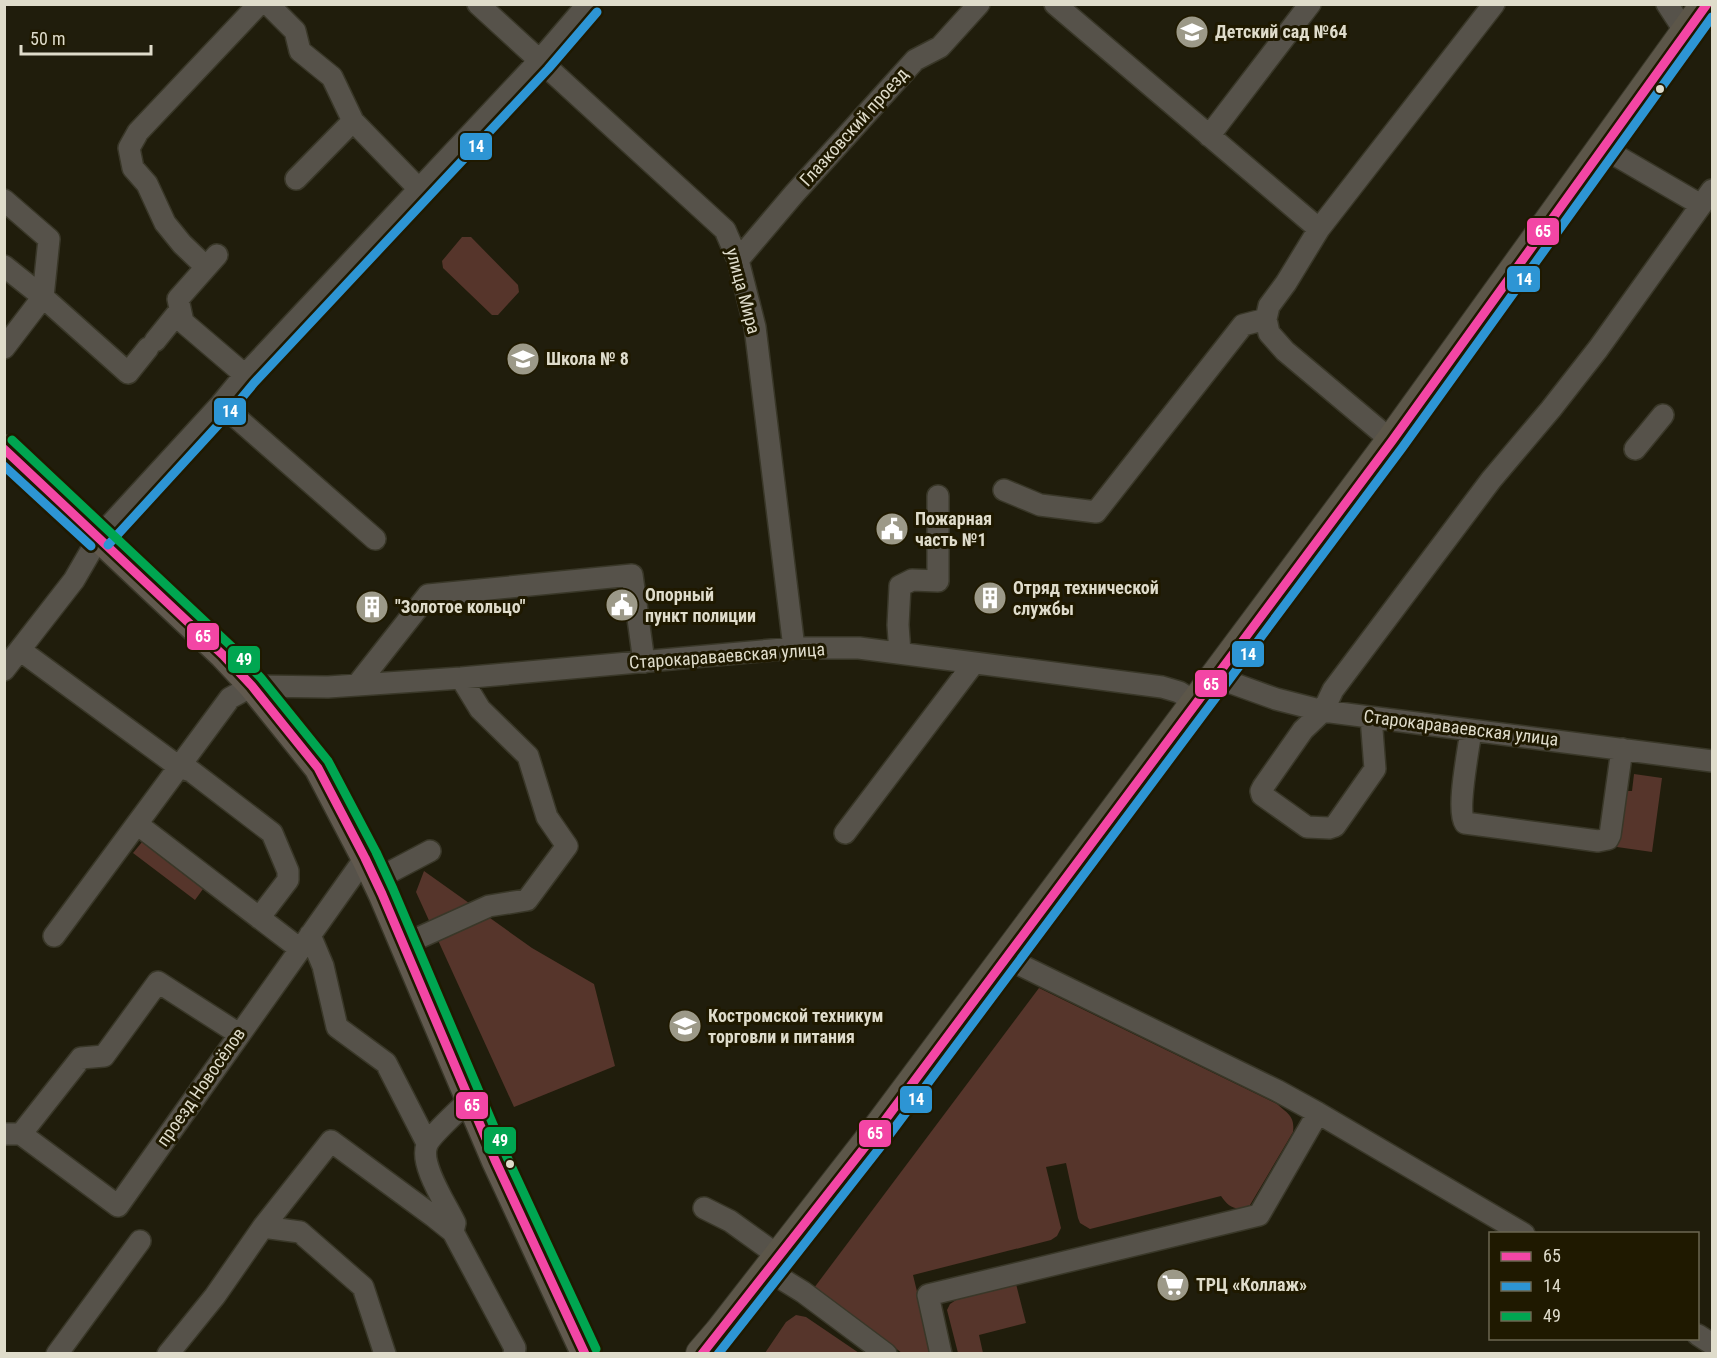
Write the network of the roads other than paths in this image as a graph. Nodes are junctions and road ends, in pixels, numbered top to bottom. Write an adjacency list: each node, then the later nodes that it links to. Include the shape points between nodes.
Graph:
1 (259, 4): 24 (street, via 138,132 129,148 134,168 147,184 165,222 182,244 212,261 178,299)
2 (268, 4): 13 (street, via 296,30 300,51 332,77)
3 (478, 4): 12 (street, улица Мира)
4 (588, 4): 12 (street)
5 (979, 4): 21 (street, Глазковский проезд, via 940,47 915,60)
6 (1056, 4): 14 (street)
7 (1310, 4): 14 (street)
8 (1494, 4): 20 (street)
9 (1667, 4): 11 (street)
10 (1707, 4): 11 (highway)
11 (1686, 33): 15 (highway)
12 (539, 60): 17 (street); 21 (street, улица Мира, via 725,230)
13 (353, 121): 16 (street); 17 (street)
14 (1209, 136): 20 (street)
15 (1603, 148): 18 (street); 30 (highway)
16 (296, 179)
17 (418, 189): 27 (street)
18 (1707, 198): 48 (street, via 1598,349 1491,480 1333,690)
19 (4, 200): 23 (street, via 50,239)
20 (1319, 229): 25 (street, via 1269,306)
21 (738, 260): 37 (street, улица Мира, via 755,327)
22 (4, 266): 23 (street)
23 (43, 297): 24 (street, via 128,373); 26 (street)
24 (180, 310): 27 (street, via 183,322)
25 (1266, 319): 30 (street, via 1269,333 1285,351); 33 (street, via 1244,325 1096,512 1040,505)
26 (4, 348)
27 (245, 375): 28 (street)
28 (221, 404): 35 (street); 36 (street)
29 (1663, 415): 32 (street)
30 (1392, 441): 43 (highway)
31 (4, 449): 35 (main road)
32 (1635, 449)
33 (1004, 490)
34 (938, 496): 39 (street, via 938,581 912,580 900,586)
35 (99, 537): 38 (street, via 74,580); 46 (main road)
36 (375, 539)
37 (794, 648): 39 (street, Старокараваевская улица, via 859,648); 40 (street, Старокараваевская улица)
38 (20, 650): 42 (street); 53 (street)
39 (900, 653): 41 (street, Старокараваевская улица)
40 (644, 662): 44 (street, Старокараваевская улица); 45 (street, via 632,575 428,595)
41 (974, 663): 47 (street, Старокараваевская улица, via 1162,687); 55 (street)
42 (4, 670)
43 (1215, 677): 47 (highway); 48 (street, Старокараваевская улица)
44 (461, 678): 45 (street, Старокараваевская улица); 61 (street, via 480,708 528,756 547,817 567,846 527,900 489,906)
45 (357, 685): 46 (street, Старокараваевская улица)
46 (252, 686): 53 (street, via 230,698); 57 (main road, via 318,768)
47 (1196, 702): 62 (highway)
48 (1323, 711): 49 (street, Старокараваевская улица); 49 (street, via 1303,730 1261,791 1265,799 1307,827 1335,826 1373,774 1376,762)
49 (1371, 717): 50 (street, Старокараваевская улица)
50 (1471, 730): 51 (street, Старокараваевская улица); 51 (street, via 1462,797 1465,823 1598,841 1610,835)
51 (1622, 749): 52 (street, Старокараваевская улица)
52 (1713, 761)
53 (179, 767): 54 (street); 58 (street, via 191,771 272,833 288,880)
54 (137, 824): 58 (street); 59 (street)
55 (845, 833)
56 (430, 851): 57 (street)
57 (370, 869): 60 (street, проезд Новосёлов); 61 (main road)
58 (260, 918): 60 (street)
59 (54, 936)
60 (305, 942): 63 (street, проезд Новосёлов); 67 (street, via 323,966 337,1027 386,1063)
61 (404, 945): 64 (main road)
62 (1006, 958): 65 (street); 73 (highway)
63 (239, 1034): 66 (street, via 158,982 105,1056 81,1058); 66 (street, проезд Новосёлов, via 118,1206)
64 (469, 1100): 67 (street); 80 (main road)
65 (1318, 1113): 71 (street); 83 (street, via 1259,1215 928,1295)
66 (13, 1134)
67 (427, 1143): 70 (street, via 427,1167 455,1223)
68 (704, 1208): 73 (street, via 730,1221)
69 (263, 1227): 70 (street, via 331,1141); 77 (street, via 215,1296); 78 (street, via 300,1232 363,1287)
70 (453, 1232): 79 (street, via 515,1348)
71 (1522, 1232)
72 (140, 1241): 76 (street)
73 (775, 1264): 81 (highway); 82 (street, via 803,1292)
74 (1699, 1336): 75 (street)
75 (1713, 1344)
76 (57, 1353)
77 (168, 1353)
78 (385, 1353)
79 (514, 1353)
80 (585, 1353)
81 (702, 1353)
82 (885, 1353)
83 (942, 1353)

